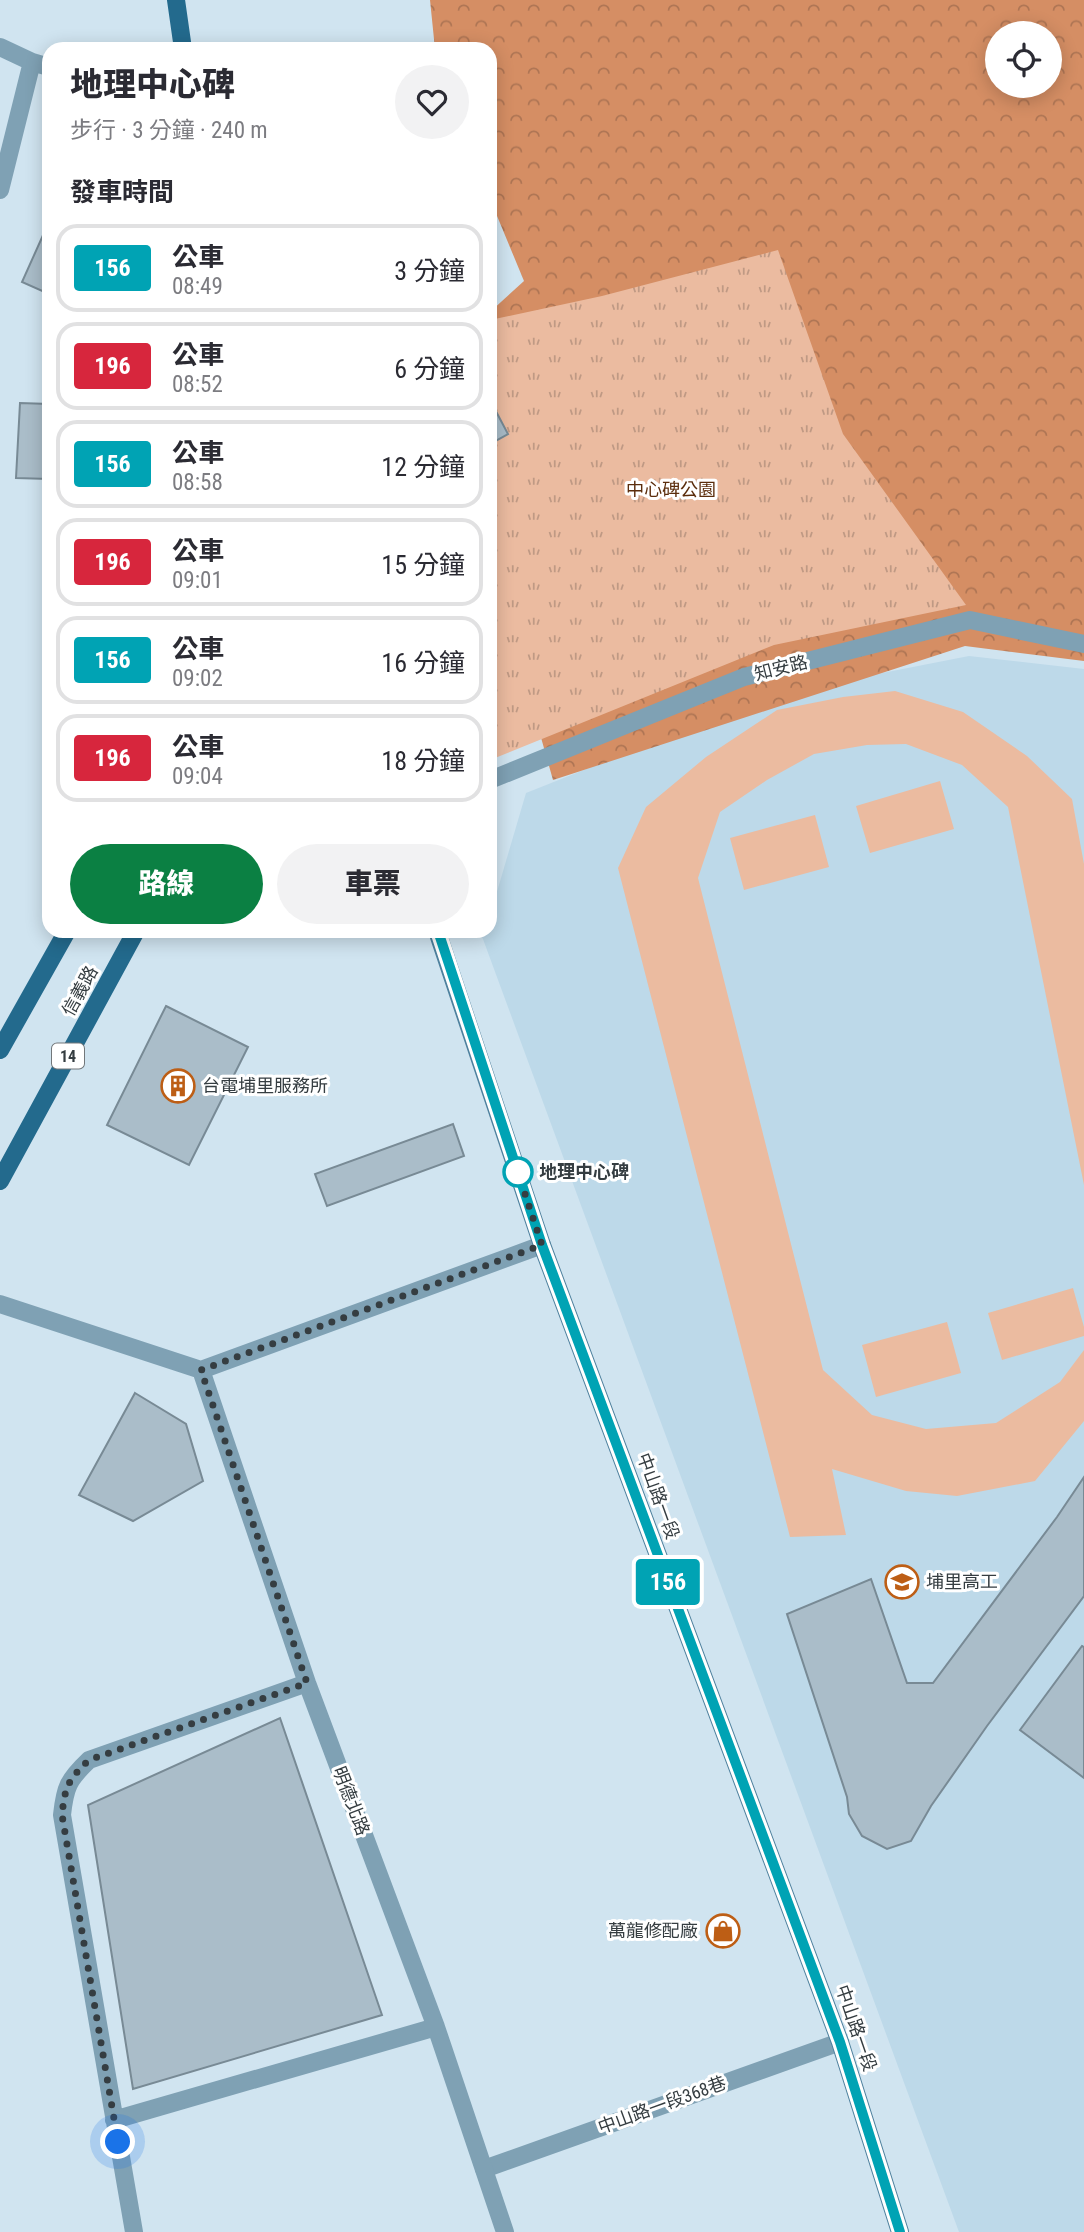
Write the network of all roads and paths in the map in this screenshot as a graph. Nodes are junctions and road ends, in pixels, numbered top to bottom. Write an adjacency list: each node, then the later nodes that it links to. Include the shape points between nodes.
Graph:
1 (176, 0): 2 (main road)
2 (182, 42)
3 (0, 47): 4 (street)
4 (40, 64): 5 (street)
5 (0, 190)
6 (1084, 644): 7 (street, 知安路, via 970,620 744,677)
7 (497, 777)
8 (63, 938): 11 (main road)
9 (132, 938): 12 (main road, 信義路 / 14)
10 (440, 938): 13 (street, 中山路一段)
11 (0, 1050)
12 (0, 1181)
13 (542, 1245): 15 (street); 18 (street, 中山路一段)
14 (0, 1304): 15 (street)
15 (201, 1370): 16 (street, 明德北路)
16 (307, 1683): 17 (street, 明德北路); 19 (street, via 89,1760 70,1777 62,1815)
17 (436, 2027): 19 (street); 20 (street, 明德北路)
18 (840, 2042): 20 (street, 中山路一段368巷); 23 (street, 中山路一段)
19 (114, 2120): 21 (street)
20 (484, 2169): 22 (street, 明德北路)
21 (134, 2232)
22 (505, 2232)
23 (900, 2232)

